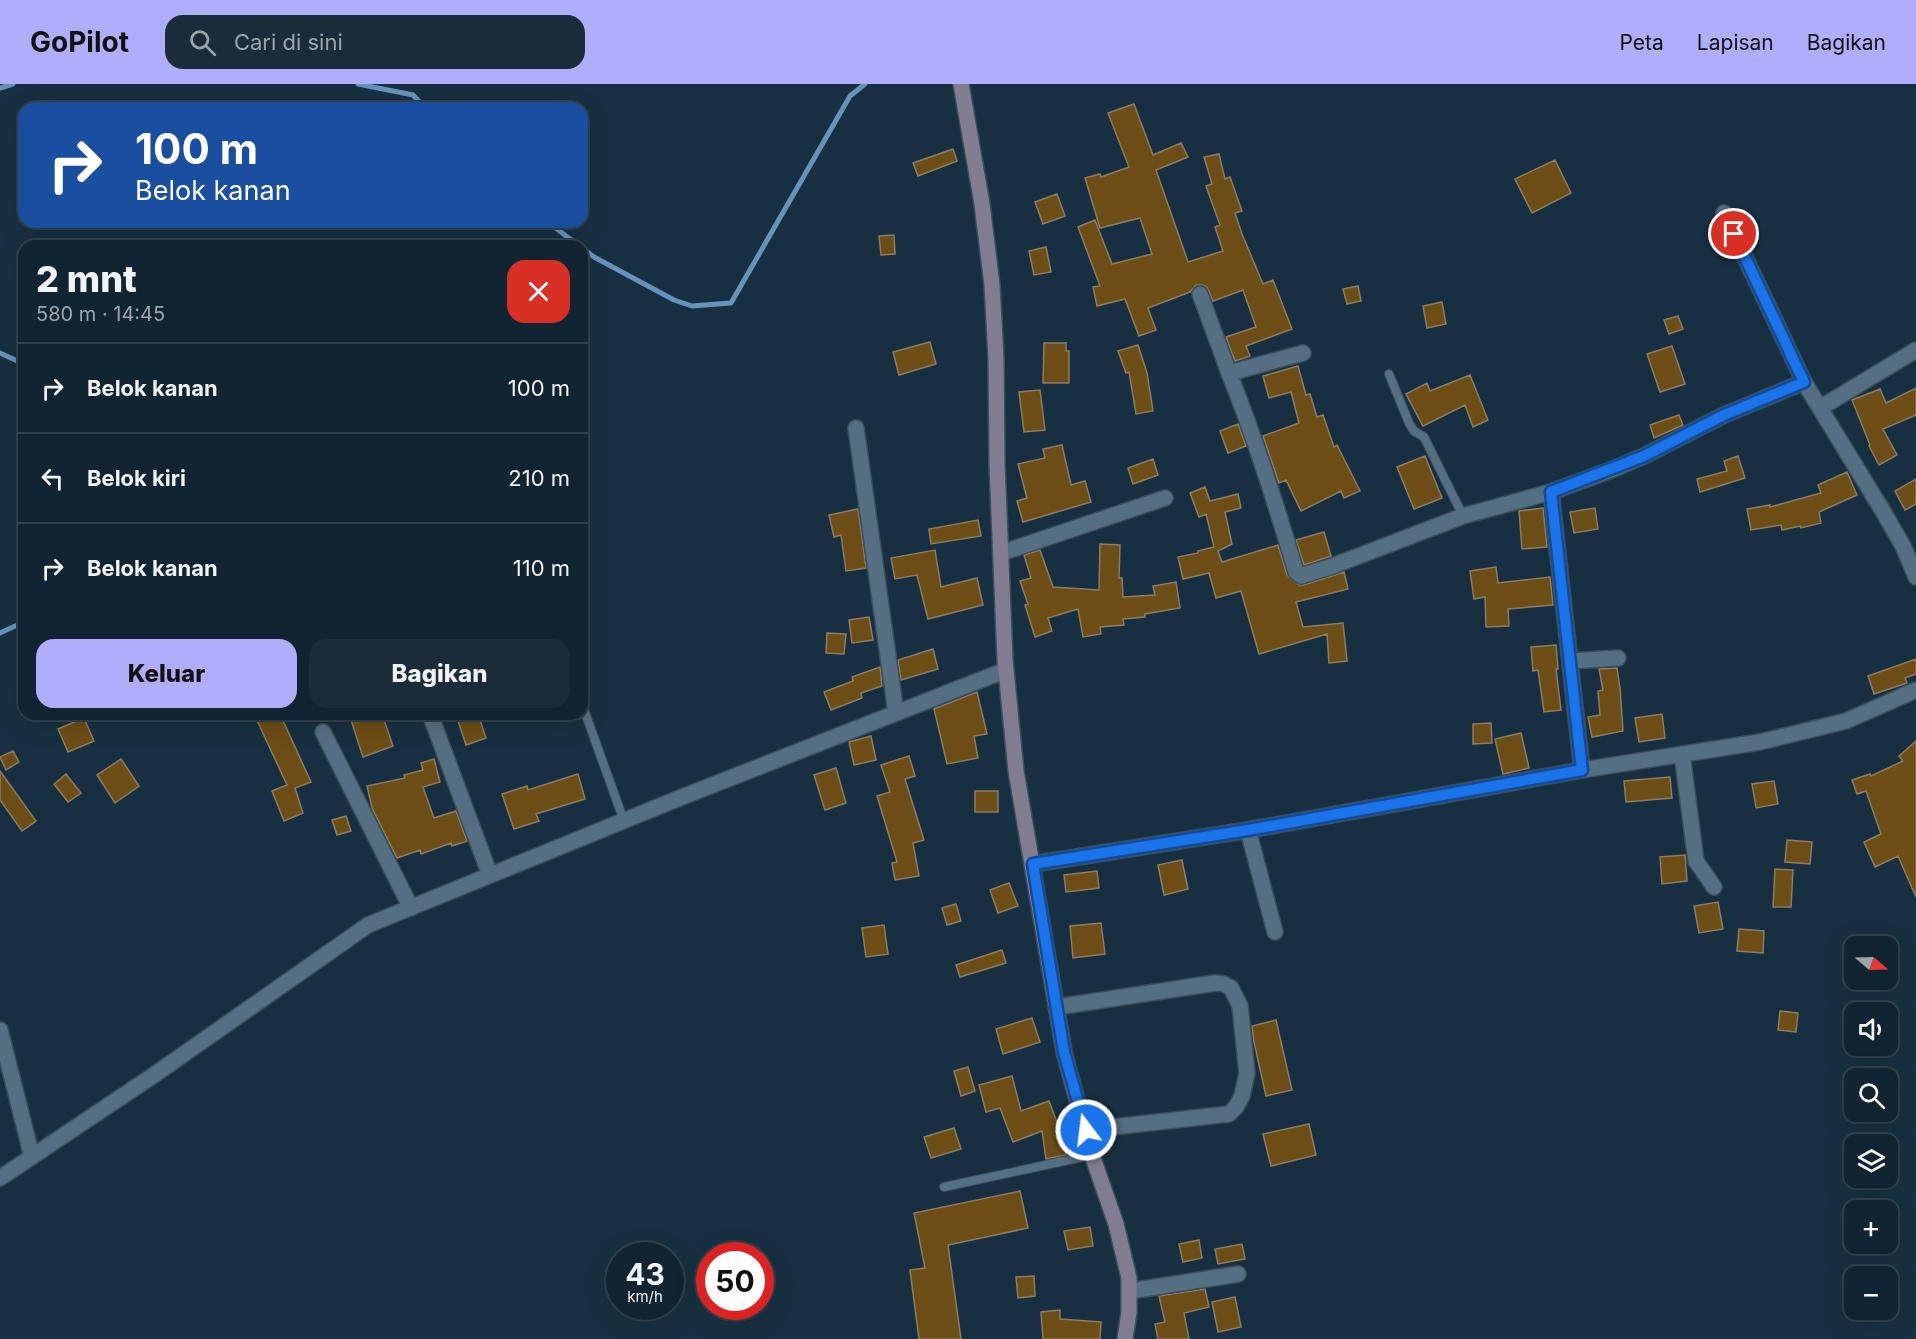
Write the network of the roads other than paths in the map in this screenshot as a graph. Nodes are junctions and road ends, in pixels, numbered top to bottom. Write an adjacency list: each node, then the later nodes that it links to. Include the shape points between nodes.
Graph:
1 (961, 84): 14 (main road, via 992,285)
2 (1724, 213): 8 (street)
3 (1200, 294): 6 (street)
4 (1916, 350): 9 (street)
5 (1303, 353): 6 (street)
6 (1228, 372): 13 (street, via 1299,575)
7 (1389, 374): 13 (lane, via 1409,423 1424,437)
8 (1804, 382): 9 (street); 11 (street, via 1724,415 1644,456)
9 (1820, 408): 15 (street, via 1903,546)
10 (856, 428): 20 (street)
11 (1551, 492): 13 (street); 17 (street)
12 (1165, 498): 14 (street)
13 (1463, 516)
14 (1001, 553): 18 (main road)
15 (1916, 577)
16 (1618, 658): 17 (street)
17 (1570, 661): 25 (street)
18 (1006, 670): 20 (street); 28 (main road, via 1016,771)
19 (1916, 690): 24 (street, via 1822,729)
20 (896, 713): 26 (street)
21 (432, 720): 29 (street)
22 (588, 720): 26 (lane)
23 (323, 732): 31 (street)
24 (1682, 754): 25 (street); 30 (street, via 1696,861)
25 (1582, 770): 27 (street)
26 (624, 821): 29 (street)
27 (1248, 830): 28 (street); 32 (street)
28 (1033, 864): 33 (main road)
29 (490, 875): 31 (street)
30 (1714, 887)
31 (411, 908): 37 (street, via 368,925)
32 (1275, 932)
33 (1057, 1007): 35 (main road, via 1064,1052); 35 (street, via 1215,983 1231,988 1240,1006 1247,1073 1242,1096 1229,1114)
34 (0, 1030): 37 (street)
35 (1086, 1130): 36 (main road)
36 (1092, 1155): 39 (lane); 41 (main road, via 1116,1224)
37 (32, 1156): 38 (street)
38 (0, 1178)
39 (944, 1187)
40 (1238, 1274): 41 (street)
41 (1130, 1291): 42 (main road)
42 (1125, 1339)

